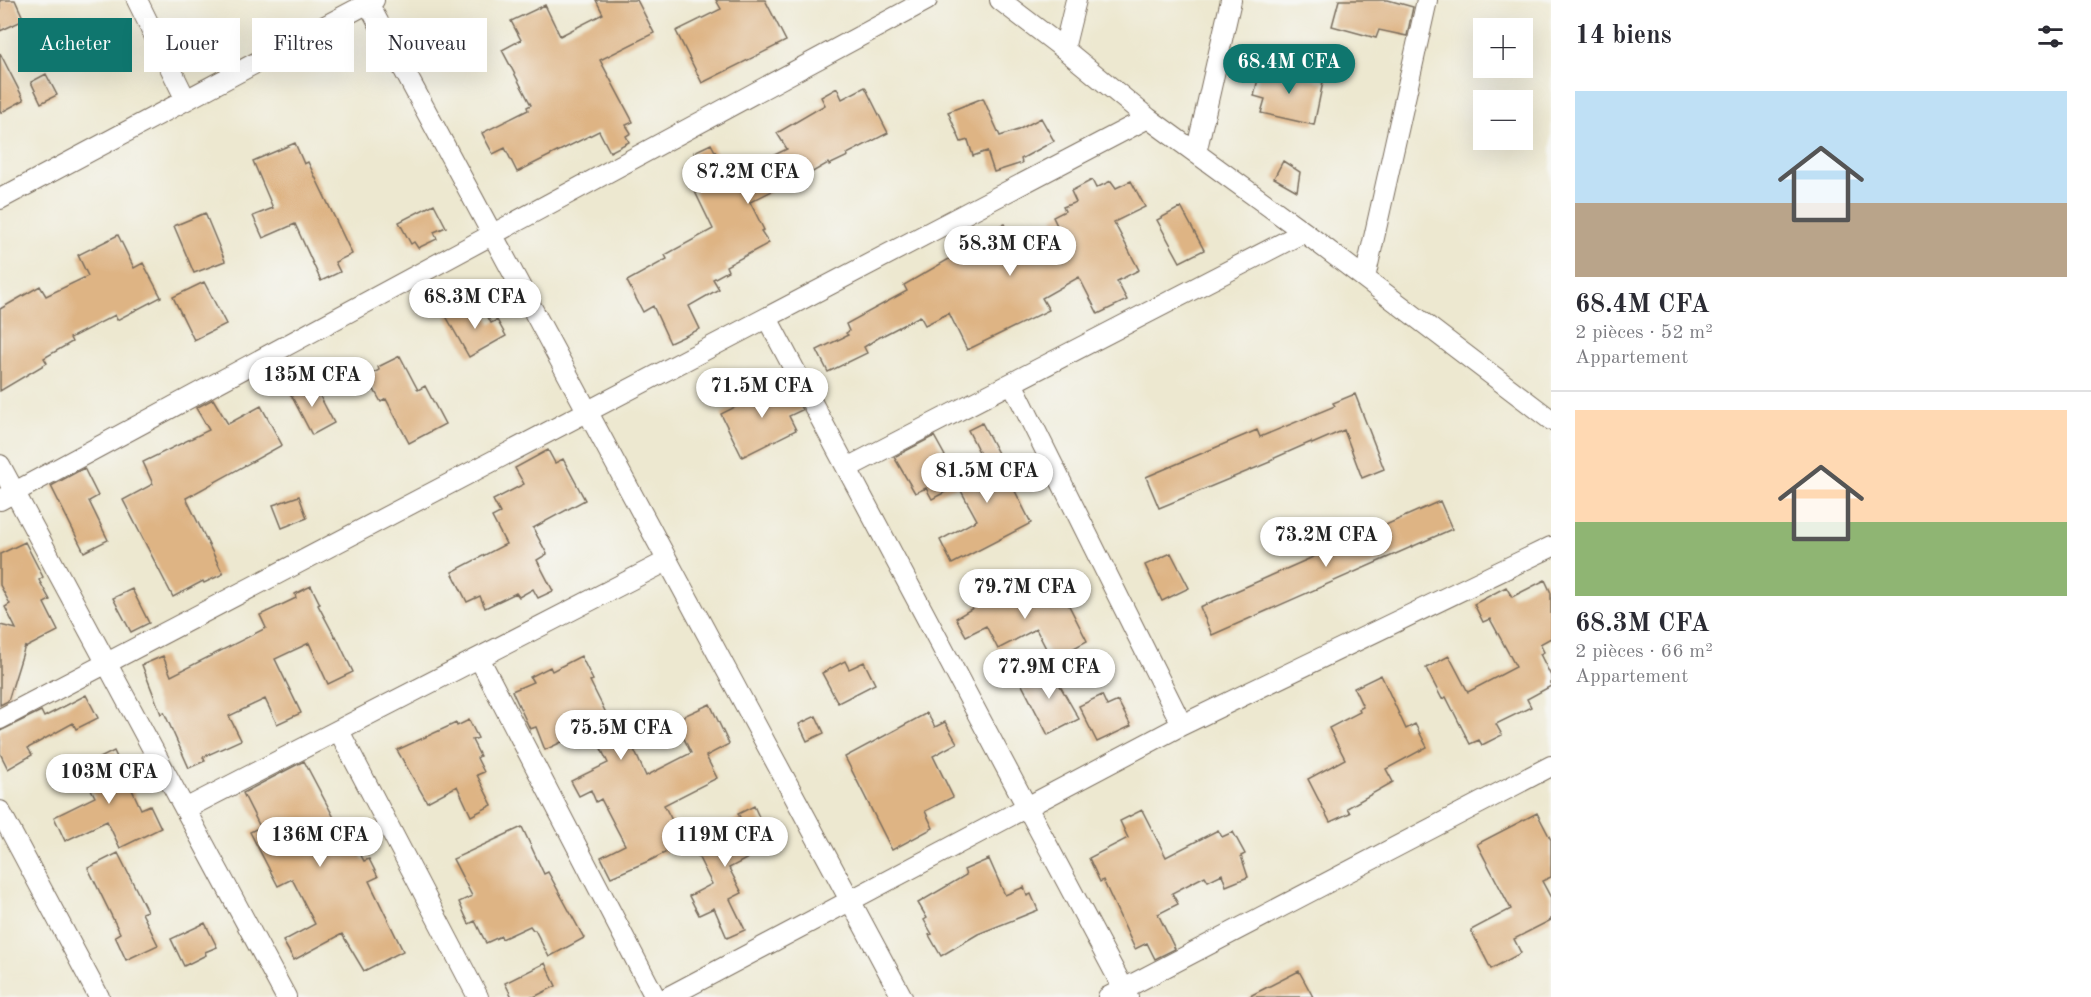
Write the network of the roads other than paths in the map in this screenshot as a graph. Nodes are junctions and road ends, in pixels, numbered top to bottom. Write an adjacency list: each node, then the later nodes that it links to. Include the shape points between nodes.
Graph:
1 (137, 0): 9 (street)
2 (927, 0): 14 (street)
3 (1000, 0): 8 (street)
4 (1076, 0): 8 (street)
5 (1232, 0): 11 (street)
6 (1427, 0): 15 (street)
7 (371, 2): 9 (street); 14 (street)
8 (1064, 49): 10 (street)
9 (186, 100): 12 (street)
10 (1148, 118): 11 (street); 16 (street)
11 (1196, 153): 13 (street)
12 (0, 199)
13 (1304, 232): 15 (street); 17 (street)
14 (492, 235): 18 (street); 22 (street)
15 (1365, 278): 19 (street)
16 (767, 318): 18 (street); 21 (street)
17 (1012, 383): 21 (street); 28 (street)
18 (587, 412): 24 (street); 26 (street)
19 (1551, 420)
20 (0, 465): 22 (street)
21 (847, 468): 31 (street)
22 (7, 496): 26 (street)
23 (1551, 547): 28 (street)
24 (667, 561): 25 (street); 34 (street)
25 (479, 658): 29 (street); 39 (street)
26 (106, 663): 27 (street); 32 (street)
27 (0, 719)
28 (1182, 725): 31 (street)
29 (339, 730): 32 (street); 38 (street)
30 (1551, 766): 35 (street)
31 (1028, 807): 34 (street); 35 (street)
32 (185, 809): 37 (street)
33 (0, 811): 36 (street)
34 (850, 901): 40 (street); 41 (street)
35 (1120, 994)
36 (99, 997)
37 (286, 997)
38 (478, 997)
39 (655, 997)
40 (668, 997)
41 (902, 997)

